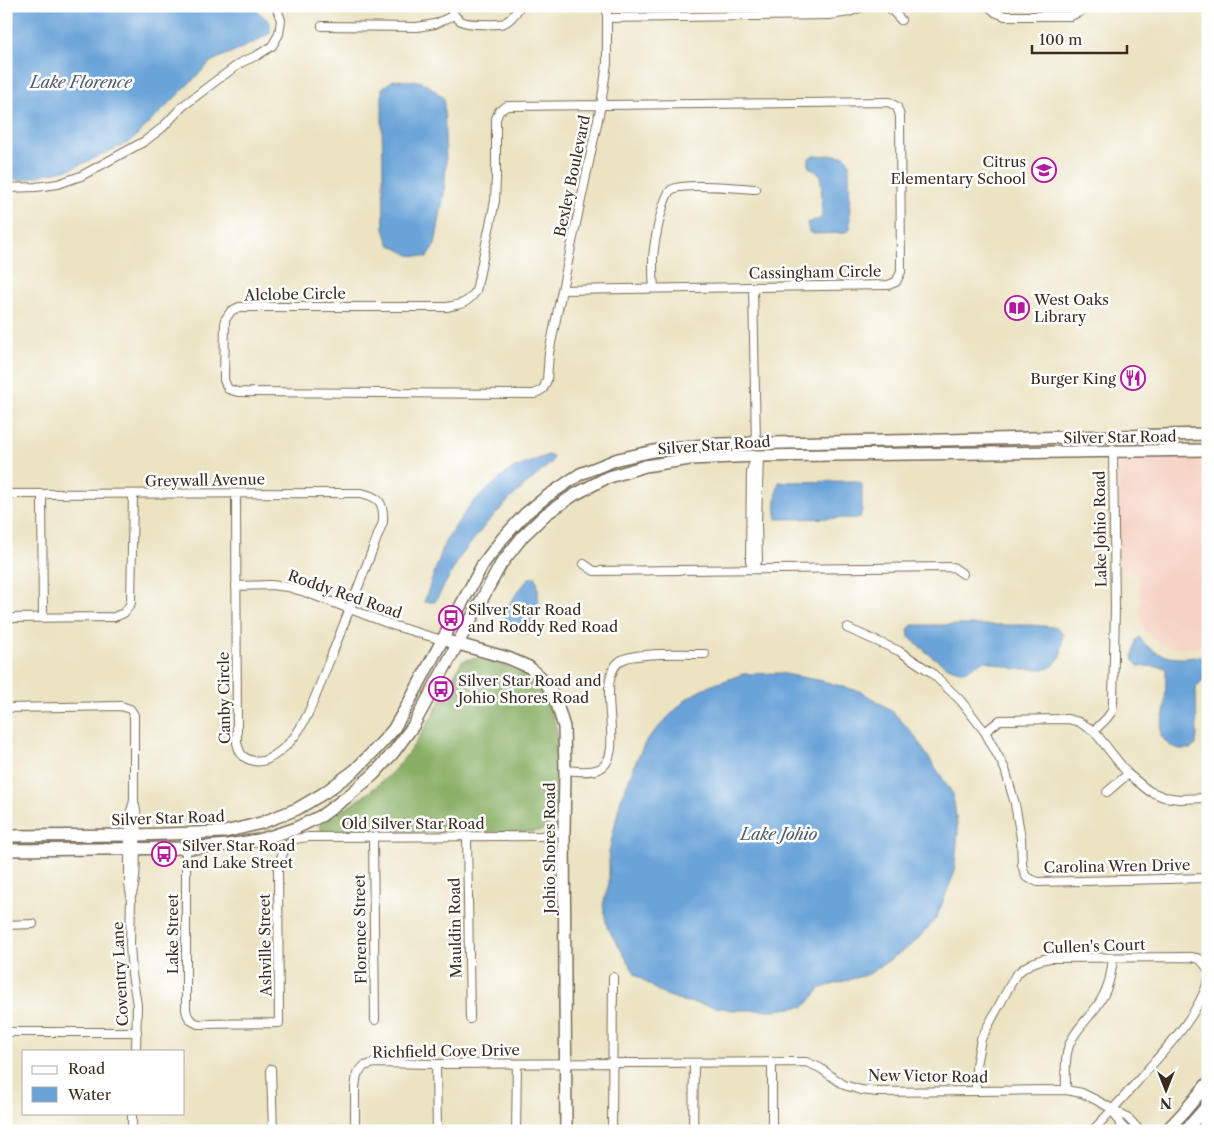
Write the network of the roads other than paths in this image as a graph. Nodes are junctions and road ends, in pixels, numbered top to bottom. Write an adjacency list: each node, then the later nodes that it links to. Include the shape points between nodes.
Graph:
1 (276, 6): 14 (street, via 281,20 279,34 272,46 242,62 182,106 145,141 81,176 58,184)
2 (449, 6): 9 (street)
3 (520, 6): 9 (street, via 503,24 462,22)
4 (607, 6): 10 (street, Bexley Boulevard)
5 (864, 6): 10 (street, via 830,15)
6 (888, 6): 11 (street)
7 (989, 6): 8 (street, via 1005,16 1070,16)
8 (1086, 6)
9 (454, 15): 12 (street, via 435,24 417,27)
10 (607, 18): 13 (street, Bexley Boulevard, via 607,65)
11 (901, 20)
12 (322, 26)
13 (601, 105): 16 (street, Cassingham Circle, via 889,102 896,107 900,116 900,272 896,282 888,285); 18 (street, Bexley Boulevard); 18 (street, Alclobe Circle, via 507,106 499,111 496,119 495,201 476,291 470,300 446,307 239,307 231,311 225,320 224,380 228,389 238,392 534,394 543,389 547,380)
14 (6, 188)
15 (756, 188): 17 (street, via 684,186 671,190 665,200 655,240)
16 (753, 287): 17 (street, Cassingham Circle); 22 (street)
17 (654, 288): 18 (street, Cassingham Circle)
18 (562, 290)
19 (1208, 434): 20 (main road, Silver Star Road)
20 (1110, 437): 21 (main road, Silver Star Road); 25 (main road, via 1092,445 997,448)
21 (846, 442): 22 (main road, Silver Star Road); 26 (main road, via 845,448 764,450)
22 (756, 444): 27 (main road, via 746,451 666,457); 41 (main road, Silver Star Road, via 667,448 618,459 580,474 546,496 502,539 483,564)
23 (1208, 450): 24 (main road, Silver Star Road)
24 (1113, 452): 25 (main road, Silver Star Road); 45 (street, Lake Johio Road, via 1115,607 1112,711)
25 (992, 453): 26 (main road, Silver Star Road)
26 (757, 456): 27 (main road, Silver Star Road); 34 (street, via 751,471 754,513 750,561)
27 (654, 464): 42 (main road, Silver Star Road, via 606,478 546,514 501,564)
28 (6, 494): 29 (street, Greywall Avenue)
29 (42, 494): 31 (street, Greywall Avenue); 39 (street)
30 (236, 494): 31 (street, Greywall Avenue); 32 (street, Greywall Avenue, via 361,492 372,495 381,503); 36 (street, Canby Circle)
31 (133, 495): 39 (street, via 131,603 124,613 114,617)
32 (383, 522): 37 (street, Canby Circle)
33 (584, 564): 34 (street, via 594,571)
34 (753, 569): 35 (street, via 953,567)
35 (963, 574)
36 (236, 586): 37 (street, Roddy Red Road, via 288,587); 37 (street, Canby Circle, via 237,743 246,759 257,762 268,760 298,731 310,710)
37 (350, 610): 41 (street, Roddy Red Road)
38 (6, 618): 39 (street)
39 (42, 618)
40 (847, 628): 46 (street, via 899,650 931,672 962,701)
41 (442, 640): 42 (main road, Johio Shores Road); 52 (main road, Silver Star Road, via 393,730 355,770 324,793 297,809 226,832)
42 (458, 643): 47 (main road, Johio Shores Road, via 529,667 546,682 564,727); 56 (main road, Silver Star Road, via 413,726 374,774 347,797 321,816 294,829 259,840)
43 (705, 654): 47 (street, via 636,655 621,660 612,670 609,683 611,750 608,762 594,770)
44 (6, 708): 52 (street, Coventry Lane, via 121,706 130,709 134,715 134,801 137,811)
45 (1094, 731): 46 (street, via 1068,719 1000,720); 48 (street)
46 (986, 732): 60 (street, Carolina Wren Drive, via 1005,769 1015,804 1026,877 1038,882)
47 (565, 770): 51 (main road, Johio Shores Road)
48 (1128, 774): 49 (street); 50 (street, via 1149,791 1164,797)
49 (1107, 792)
50 (1208, 798)
51 (564, 831): 55 (street, Old Silver Star Road, via 541,836); 74 (main road, Johio Shores Road)
52 (133, 835): 53 (main road, Silver Star Road); 57 (street, Coventry Lane)
53 (6, 836)
54 (373, 837): 55 (street, Old Silver Star Road); 59 (street, Old Silver Star Road, via 295,839 285,849); 68 (street, Florence Street)
55 (468, 837): 67 (street, Mauldin Road)
56 (186, 848): 57 (main road, Silver Star Road); 69 (street, Lake Street, via 187,1016 198,1024)
57 (132, 849): 58 (main road, Silver Star Road); 71 (street, Coventry Lane, via 128,884)
58 (6, 850)
59 (278, 867): 69 (street, Ashville Street)
60 (1208, 878)
61 (33, 924): 62 (street)
62 (6, 925)
63 (1113, 958): 64 (street, Cullen's Court, via 1192,957 1200,959); 81 (street, via 1106,991 1069,1045); 82 (street, Cullen's Court, via 1049,958 1021,970 981,1039)
64 (1208, 969)
65 (613, 977): 78 (street)
66 (1208, 982): 84 (street, via 1187,1022)
67 (470, 1019)
68 (375, 1020)
69 (279, 1023)
70 (6, 1032): 71 (street)
71 (136, 1032): 72 (street, Coventry Lane)
72 (136, 1050)
73 (772, 1062): 75 (street, New Victor Road); 82 (street, New Victor Road, via 806,1062 844,1085 870,1091); 94 (street)
74 (565, 1063): 77 (street, Richfield Cove Drive); 78 (street, New Victor Road); 91 (main road, Johio Shores Road)
75 (694, 1063): 78 (street, New Victor Road); 93 (street)
76 (436, 1064): 77 (street, Richfield Cove Drive); 88 (street, Richfield Cove Drive, via 375,1063 364,1066 357,1074 355,1088); 89 (street)
77 (517, 1064): 90 (street)
78 (613, 1064): 92 (street)
79 (271, 1069): 87 (street)
80 (1208, 1083): 98 (main road)
81 (1066, 1090): 82 (street, New Victor Road); 84 (street, New Victor Road, via 1082,1094)
82 (976, 1091)
83 (1208, 1105): 99 (main road)
84 (1113, 1110): 95 (street); 96 (street, New Victor Road); 97 (street, New Victor Road, via 1127,1117)
85 (132, 1114): 86 (street)
86 (132, 1131)
87 (273, 1131)
88 (355, 1131)
89 (437, 1131)
90 (516, 1131)
91 (566, 1131)
92 (612, 1131)
93 (693, 1131)
94 (772, 1131)
95 (1092, 1131)
96 (1127, 1131)
97 (1140, 1131)
98 (1166, 1131)
99 (1185, 1131)

